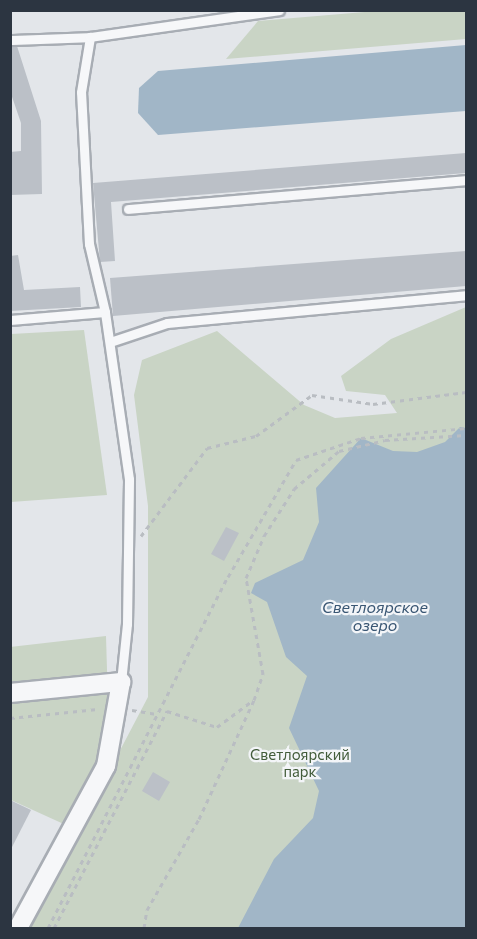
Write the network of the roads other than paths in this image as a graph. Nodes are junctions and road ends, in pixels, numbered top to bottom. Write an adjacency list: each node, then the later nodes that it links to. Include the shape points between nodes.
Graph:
1 (279, 10): 2 (lane)
2 (229, 14): 3 (lane)
3 (90, 37): 4 (lane); 8 (lane, via 81,92 84,165 89,244)
4 (10, 40)
5 (466, 180): 6 (lane)
6 (128, 209)
7 (466, 295): 10 (lane, via 167,323)
8 (105, 312): 9 (lane); 10 (lane)
9 (10, 320)
10 (110, 342): 11 (lane, via 129,479)
11 (121, 682): 12 (street); 13 (street, via 106,766)
12 (10, 693)
13 (18, 928)

